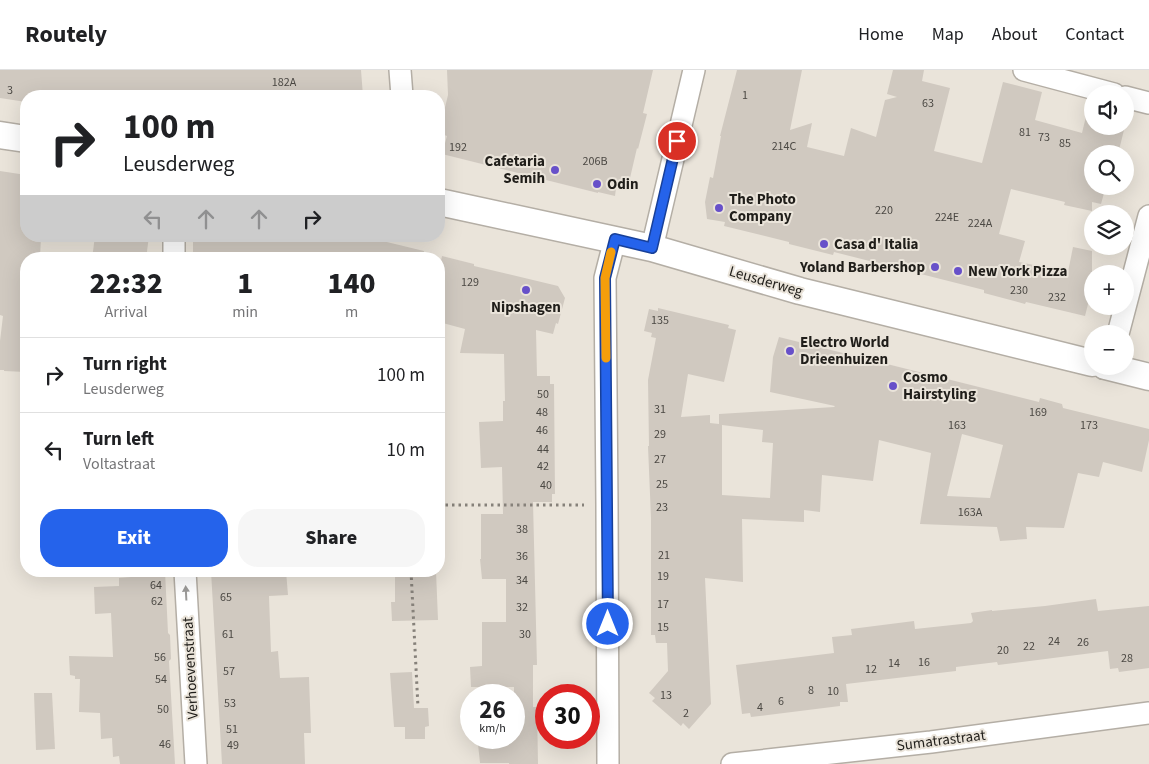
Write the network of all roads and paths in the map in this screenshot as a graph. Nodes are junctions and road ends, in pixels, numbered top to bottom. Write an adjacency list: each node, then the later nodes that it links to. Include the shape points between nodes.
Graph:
1 (400, 70): 5 (street)
2 (694, 70): 13 (street)
3 (1024, 70): 4 (street)
4 (1084, 86)
5 (402, 90)
6 (1134, 99): 7 (street)
7 (1149, 103)
8 (0, 135): 9 (street)
9 (20, 138)
10 (445, 203): 12 (street, Leusderweg)
11 (1149, 216): 14 (street)
12 (615, 239): 13 (street, Leusderweg); 19 (street, via 605,278)
13 (652, 248): 15 (street, Leusderweg, via 800,291)
14 (1120, 325)
15 (1084, 361)
16 (1134, 373): 17 (street, Leusderweg)
17 (1149, 377)
18 (445, 505): 19 (path)
19 (607, 505): 25 (street)
20 (185, 577): 24 (street, Verhoevenstraat, one-way to 20)
21 (411, 577): 22 (path)
22 (418, 707)
23 (1149, 714): 26 (street, Sumatrastraat)
24 (196, 764)
25 (608, 764)
26 (732, 764)

